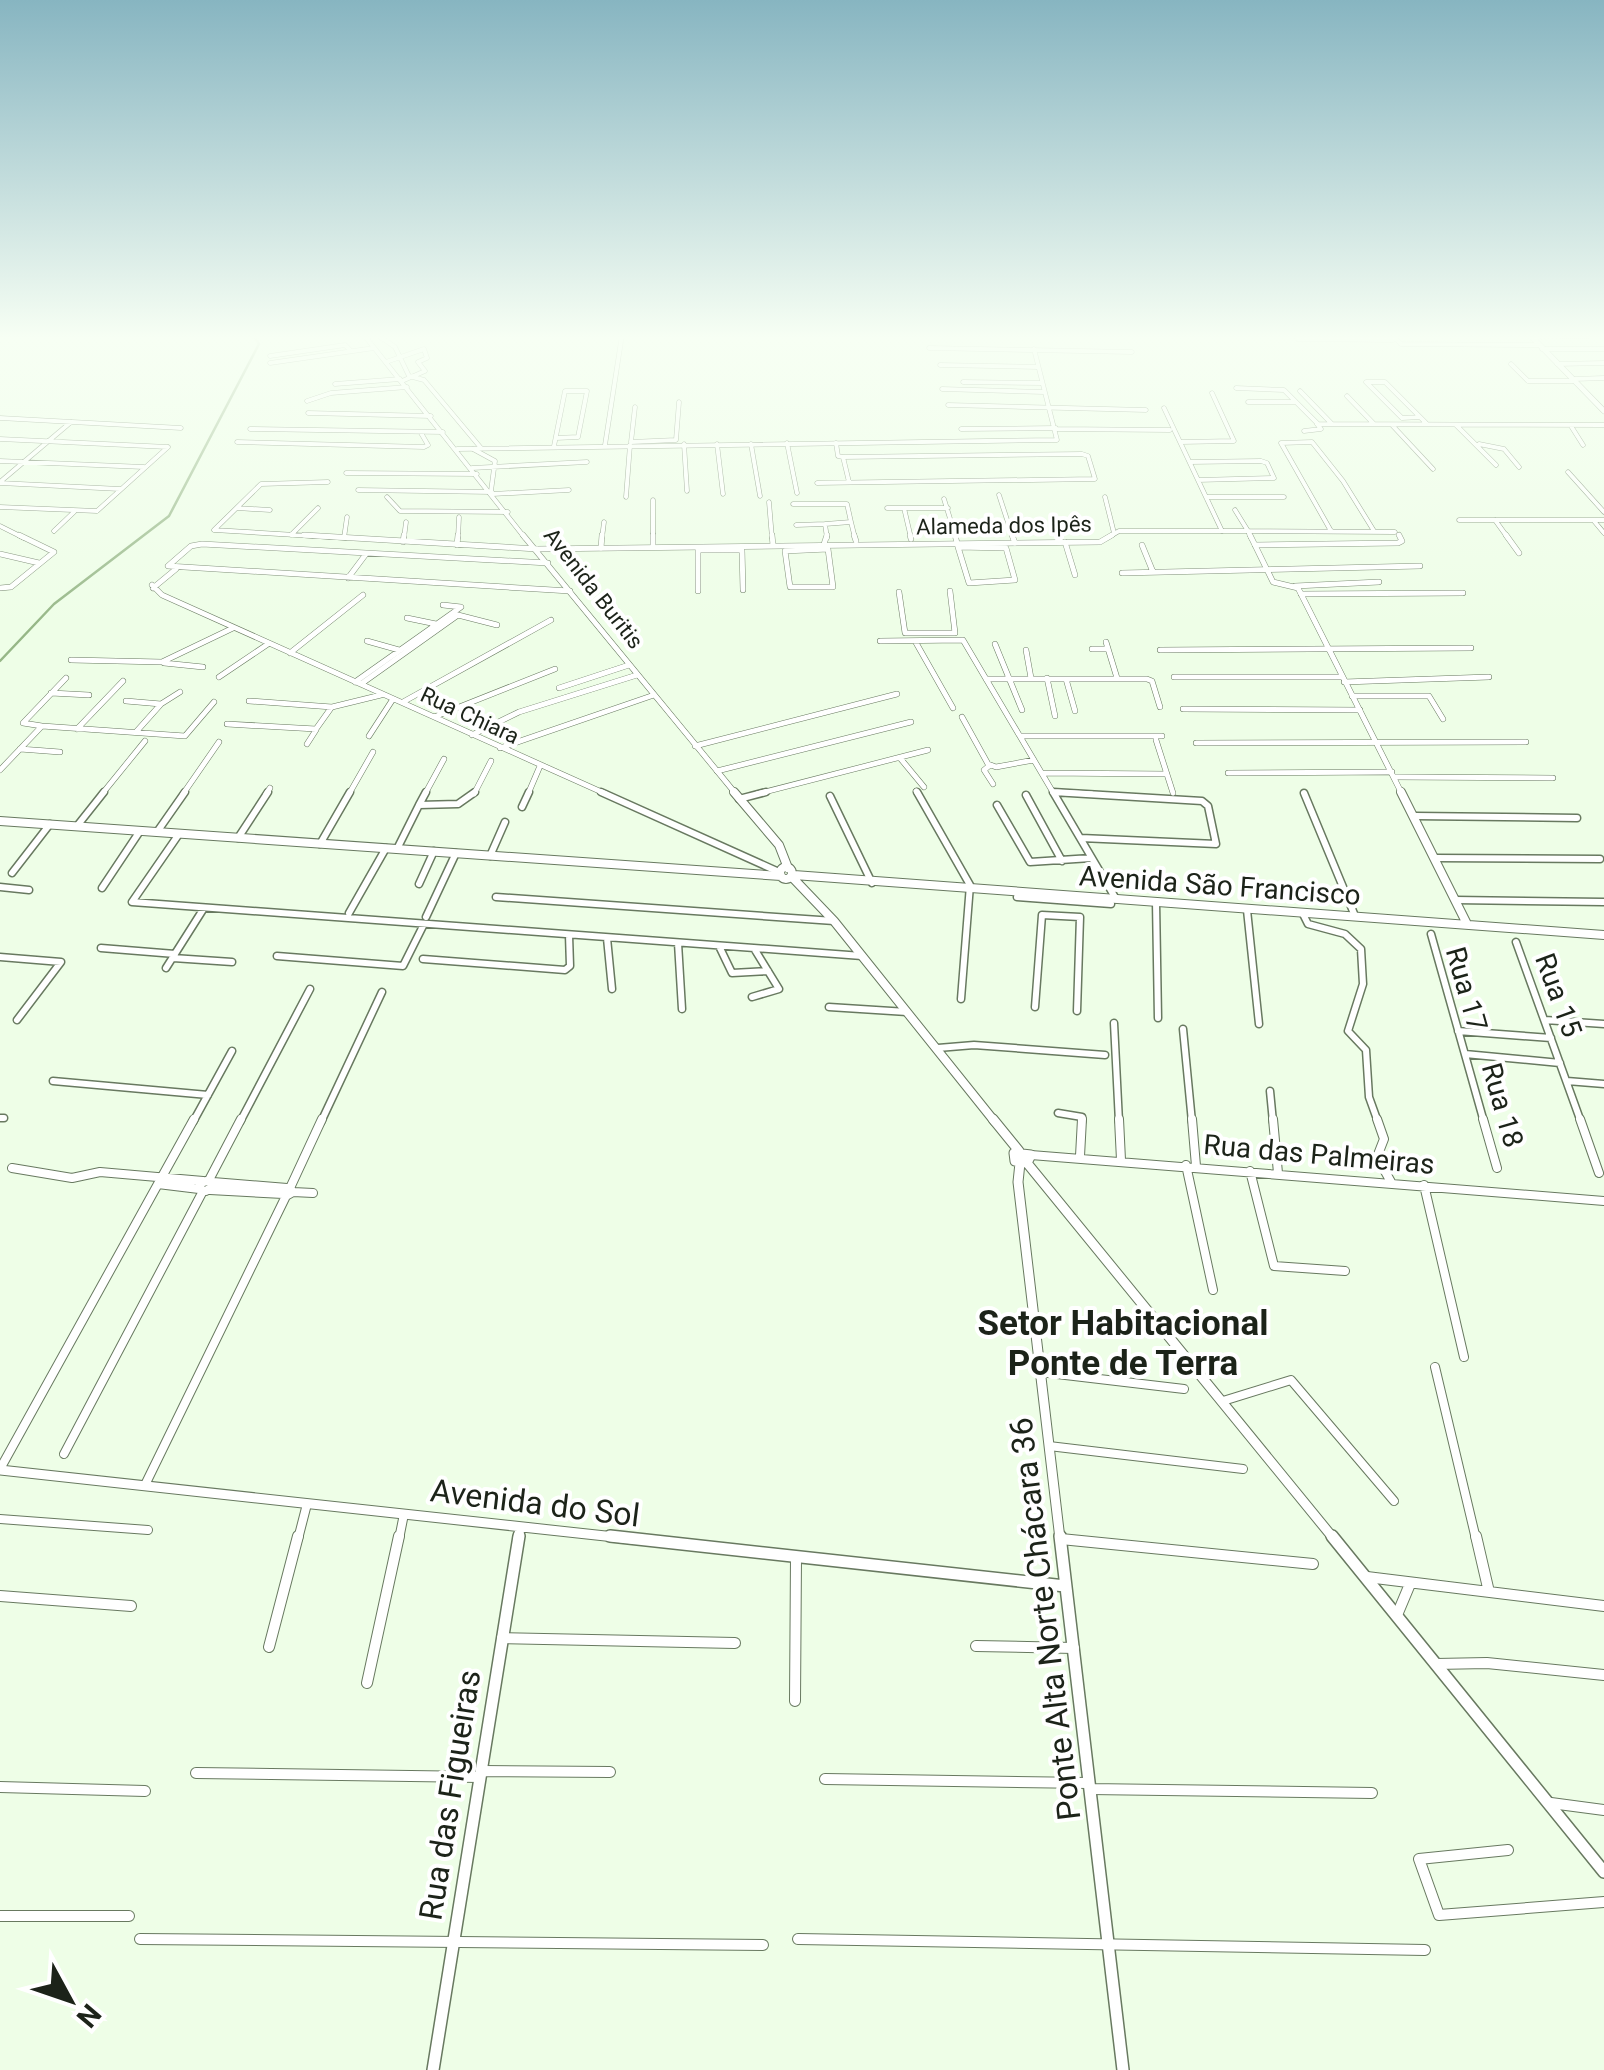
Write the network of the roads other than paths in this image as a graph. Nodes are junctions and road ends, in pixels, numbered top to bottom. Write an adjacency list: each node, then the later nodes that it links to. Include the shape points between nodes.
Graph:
1 (59, 432): 20 (street)
2 (398, 432): 3 (street)
3 (421, 432): 4 (street); 21 (street, via 424,447)
4 (444, 432): 36 (street, Avenida Buritis)
5 (467, 432): 35 (street)
6 (557, 432): 18 (street)
7 (579, 432): 18 (street)
8 (607, 432): 31 (street)
9 (632, 432): 25 (street, via 631,442)
10 (680, 432): 25 (street)
11 (1056, 432): 22 (street, via 1058,440)
12 (1176, 432): 23 (street)
13 (1229, 432): 23 (street, via 1234,442)
14 (1304, 432): 24 (street)
15 (1398, 432): 47 (street)
16 (1462, 432): 30 (street)
17 (1575, 432): 32 (street)
18 (556, 438): 33 (street)
19 (0, 439): 20 (street)
20 (48, 441): 39 (street); 45 (street, via 168,446)
21 (237, 442)
22 (836, 442): 26 (street); 37 (street)
23 (1181, 442): 41 (street)
24 (1312, 442): 100 (street, via 1280,444); 101 (street)
25 (680, 443): 27 (street); 28 (street); 59 (street)
26 (786, 443): 29 (street); 61 (street)
27 (630, 444): 31 (street); 69 (street)
28 (717, 444): 29 (street); 62 (street)
29 (751, 444): 64 (street)
30 (1472, 444): 43 (street); 44 (street, via 1504,449)
31 (605, 445): 33 (street)
32 (1583, 445)
33 (554, 446): 35 (street)
34 (472, 448): 35 (street); 36 (street); 42 (street)
35 (481, 448)
36 (458, 449): 46 (street, Avenida Buritis)
37 (844, 458): 53 (street); 53 (street, via 1084,454 1095,479)
38 (0, 460): 39 (street)
39 (24, 462): 45 (street); 54 (street)
40 (588, 462): 42 (street)
41 (1190, 462): 51 (street); 51 (street, via 1261,461 1274,478)
42 (495, 465): 46 (street); 60 (street)
43 (1496, 465)
44 (1519, 467)
45 (146, 468): 56 (street)
46 (472, 468): 50 (street, Avenida Buritis)
47 (1433, 469)
48 (1568, 472): 84 (street)
49 (346, 473): 50 (street)
50 (477, 474): 60 (street, Avenida Buritis)
51 (1198, 480): 67 (street)
52 (328, 482): 75 (street, via 264,483)
53 (849, 482): 55 (street)
54 (0, 483): 56 (street)
55 (817, 483)
56 (122, 490): 82 (street, via 99,510)
57 (358, 490): 60 (street)
58 (569, 490): 60 (street)
59 (687, 490)
60 (492, 492): 83 (street, Avenida Buritis)
61 (797, 492)
62 (723, 494)
63 (1000, 495): 110 (street)
64 (760, 496)
65 (387, 497): 83 (street, via 399,511)
66 (1105, 497): 103 (street)
67 (1206, 497): 68 (street); 98 (street)
68 (1284, 497)
69 (626, 498)
70 (653, 500): 117 (street)
71 (944, 500): 79 (street)
72 (770, 502): 113 (street)
73 (794, 504): 93 (street, via 846,503)
74 (0, 507): 82 (street)
75 (236, 508): 80 (street); 104 (street, via 214,530)
76 (318, 508): 104 (street)
77 (887, 508): 78 (street)
78 (904, 508): 79 (street); 106 (street)
79 (948, 508): 114 (street)
80 (270, 510)
81 (1235, 510): 99 (street)
82 (74, 512): 97 (street)
83 (508, 512): 121 (street, Avenida Buritis)
84 (1604, 512)
85 (346, 517): 105 (street)
86 (459, 517): 112 (street)
87 (1459, 520): 88 (street)
88 (1494, 520): 89 (street); 123 (street)
89 (1593, 520): 90 (street); 102 (street)
90 (1604, 520)
91 (406, 522): 108 (street)
92 (604, 522): 119 (street)
93 (851, 522): 94 (street); 107 (street)
94 (825, 524): 95 (street); 111 (street)
95 (796, 525)
96 (0, 526): 125 (street, via 54,552)
97 (54, 530)
98 (1222, 531): 99 (street, Alameda dos Ipês); 103 (street, Alameda dos Ipês)
99 (1248, 531): 100 (street); 116 (street)
100 (1330, 531): 101 (street)
101 (1374, 531): 116 (street, via 1397,533 1402,542)
102 (1604, 532)
103 (1114, 533): 109 (street, Alameda dos Ipês, via 1106,541)
104 (291, 536): 105 (street)
105 (344, 538): 108 (street)
106 (911, 539)
107 (856, 540)
108 (403, 542): 112 (street)
109 (1066, 542): 110 (street, Alameda dos Ipês); 132 (street)
110 (1015, 543): 114 (street, Alameda dos Ipês)
111 (824, 544): 114 (street, Alameda dos Ipês); 118 (street, Alameda dos Ipês)
112 (457, 545): 121 (street)
113 (774, 545): 118 (street, Alameda dos Ipês); 120 (street, Alameda dos Ipês)
114 (956, 545): 114 (street, via 969,584 1015,580 1006,548)
115 (1142, 545): 130 (street)
116 (1255, 545): 129 (street)
117 (653, 546): 119 (street, Alameda dos Ipês); 120 (street, Alameda dos Ipês)
118 (809, 547): 118 (street, via 830,550 833,587 790,587 785,551)
119 (601, 548): 121 (street, Alameda dos Ipês)
120 (720, 548): 137 (street, via 742,550); 139 (street, via 698,550)
121 (537, 550): 126 (street, Avenida Buritis)
122 (367, 553): 126 (street); 128 (street, via 198,544 168,566); 133 (street)
123 (1519, 553)
124 (0, 554): 125 (street)
125 (40, 563): 136 (street)
126 (548, 563): 138 (street, Avenida Buritis)
127 (1420, 566): 129 (street)
128 (177, 568): 133 (street); 150 (street, Rua Chiara, via 152,586)
129 (1267, 569): 130 (street); 135 (street, via 1274,582)
130 (1154, 572): 131 (street)
131 (1122, 573)
132 (1075, 575)
133 (348, 578): 138 (street)
134 (1379, 582): 135 (street)
135 (1295, 586): 143 (street)
136 (0, 588)
137 (743, 590)
138 (570, 591): 166 (street, Avenida Buritis)
139 (698, 591)
140 (950, 591): 151 (street)
141 (899, 592): 151 (street, via 905,633)
142 (1463, 592): 143 (street)
143 (1301, 594): 159 (street)
144 (363, 595): 163 (street)
145 (443, 605): 148 (street, via 461,607)
146 (407, 618): 148 (street)
147 (550, 620): 197 (street)
148 (437, 624): 160 (street)
149 (497, 626): 183 (street, via 458,615)
150 (234, 628): 155 (street, Rua Chiara); 165 (street)
151 (955, 637): 154 (street); 180 (street)
152 (367, 641): 160 (street)
153 (880, 641): 154 (street)
154 (915, 641): 200 (street)
155 (269, 643): 163 (street, Rua Chiara); 173 (street)
156 (995, 644): 174 (street)
157 (1471, 648): 159 (street)
158 (1092, 649): 178 (street, via 1106,645)
159 (1327, 649): 162 (street); 181 (street)
160 (400, 650): 183 (street)
161 (1026, 650): 175 (street)
162 (1160, 650)
163 (290, 653): 183 (street, Rua Chiara)
164 (71, 660): 165 (street)
165 (162, 662): 167 (street)
166 (629, 664): 169 (street); 170 (street, Avenida Buritis)
167 (203, 668)
168 (555, 669): 207 (street)
169 (598, 675): 184 (street); 185 (street)
170 (637, 675): 184 (street); 191 (street, Avenida Buritis)
171 (1490, 677): 181 (street)
172 (66, 678): 187 (street)
173 (218, 678)
174 (1009, 678): 175 (street); 180 (street); 202 (street)
175 (1031, 678): 176 (street)
176 (1048, 678): 177 (street); 206 (street)
177 (1066, 678): 178 (street); 205 (street)
178 (1117, 678): 201 (street, via 1150,680)
179 (1174, 678): 181 (street)
180 (985, 679): 218 (street)
181 (1342, 679): 192 (street)
182 (123, 681): 213 (street)
183 (358, 683): 188 (street, Rua Chiara)
184 (603, 684): 216 (street)
185 (559, 688)
186 (180, 692): 198 (street)
187 (51, 693): 190 (street); 212 (street, via 23,723)
188 (383, 694): 193 (street, Rua Chiara); 199 (street)
189 (897, 694): 225 (street)
190 (89, 695)
191 (651, 696): 225 (street, Avenida Buritis); 226 (street)
192 (1352, 696): 204 (street); 209 (street, via 1429,696)
193 (393, 699): 197 (street, Rua Chiara); 217 (street)
194 (249, 701): 199 (street)
195 (126, 702): 198 (street)
196 (214, 702): 215 (street, via 186,736)
197 (402, 703): 207 (street, Rua Chiara)
198 (162, 704): 215 (street)
199 (332, 707): 214 (street)
200 (953, 708)
201 (1160, 708)
202 (1022, 710)
203 (1183, 710): 204 (street)
204 (1360, 710): 222 (street)
205 (1074, 712)
206 (1055, 716)
207 (434, 717): 216 (street, Rua Chiara)
208 (962, 717): 236 (street)
209 (1444, 719)
210 (911, 722): 238 (street)
211 (227, 724): 214 (street)
212 (42, 726): 213 (street); 227 (street)
213 (77, 729): 215 (street)
214 (316, 729): 224 (street)
215 (135, 733)
216 (472, 735): 226 (street, Rua Chiara)
217 (369, 736)
218 (1020, 736): 233 (street); 241 (street, via 1159,738)
219 (145, 741): 262 (street)
220 (219, 742): 264 (street)
221 (1196, 742): 222 (street)
222 (1376, 742): 223 (street); 242 (street)
223 (1526, 742)
224 (306, 744)
225 (696, 746): 238 (street, Avenida Buritis)
226 (500, 748): 235 (street, Rua Chiara)
227 (19, 749): 229 (street); 237 (street)
228 (928, 750): 231 (street)
229 (60, 752)
230 (373, 752): 268 (street)
231 (900, 758): 245 (street); 253 (street)
232 (444, 759): 254 (street)
233 (1034, 760): 236 (street); 240 (street)
234 (491, 761): 254 (street, via 468,802)
235 (540, 766): 256 (street); 278 (street, Rua Chiara)
236 (990, 766): 244 (street, via 984,770)
237 (0, 770)
238 (717, 771): 253 (street, Avenida Buritis)
239 (1228, 772): 242 (street)
240 (1042, 773): 241 (street); 248 (street)
241 (1167, 774): 249 (street)
242 (1393, 775): 243 (street); 257 (street)
243 (1553, 778)
244 (993, 784)
245 (924, 787)
246 (270, 788): 266 (street)
247 (916, 791): 285 (street)
248 (1053, 792): 267 (street); 267 (street, via 1199,800 1208,806 1216,844)
249 (1174, 792)
250 (1304, 793): 298 (street)
251 (1026, 795): 277 (street)
252 (830, 796): 280 (street)
253 (738, 799): 278 (street, Avenida Buritis, via 779,845)
254 (419, 805): 270 (street)
255 (997, 805): 277 (street, via 1028,860)
256 (522, 807)
257 (1418, 816): 258 (street); 275 (street)
258 (1577, 818)
259 (0, 821): 261 (street, Avenida São Francisco)
260 (505, 822): 273 (street)
261 (50, 824): 262 (street, Avenida São Francisco); 279 (street)
262 (78, 826): 263 (street, Avenida São Francisco)
263 (140, 831): 264 (street, Avenida São Francisco); 283 (street)
264 (157, 832): 265 (street, Avenida São Francisco)
265 (180, 834): 266 (street, Avenida São Francisco); 293 (street, via 132,900)
266 (238, 838): 268 (street, Avenida São Francisco)
267 (1080, 838): 274 (street)
268 (320, 844): 269 (street, Avenida São Francisco)
269 (386, 848): 270 (street, Avenida São Francisco); 295 (street)
270 (397, 849): 271 (street, Avenida São Francisco)
271 (434, 852): 272 (street, Avenida São Francisco); 281 (street)
272 (456, 853): 273 (street, Avenida São Francisco); 299 (street)
273 (490, 856): 278 (street, Avenida São Francisco)
274 (1092, 858): 277 (street); 290 (street)
275 (1434, 858): 276 (street); 289 (street)
276 (1600, 859)
277 (1062, 861)
278 (787, 873): 280 (street, Avenida São Francisco); 300 (street, Avenida Buritis)
279 (12, 874)
280 (872, 883): 285 (street, Avenida São Francisco)
281 (418, 884)
282 (0, 887): 284 (street)
283 (102, 888)
284 (29, 890)
285 (971, 890): 288 (street, Avenida São Francisco); 324 (street)
286 (496, 896): 300 (street)
287 (1017, 897): 288 (street)
288 (1070, 900): 290 (street, Avenida São Francisco); 297 (street)
289 (1455, 900): 291 (street); 301 (street)
290 (1114, 902): 292 (street, Avenida São Francisco)
291 (1604, 902)
292 (1156, 905): 294 (street, Avenida São Francisco); 330 (street)
293 (204, 908): 299 (street); 312 (street)
294 (1247, 910): 296 (street, Avenida São Francisco); 334 (street)
295 (349, 913)
296 (1303, 914): 298 (street, Avenida São Francisco); 360 (street, via 1308,924 1346,934 1360,949 1363,984 1348,1031 1366,1050 1369,1097 1384,1139 1377,1157)
297 (1062, 916): 325 (street, via 1042,915); 328 (street, via 1080,916)
298 (1356, 917): 301 (street, Avenida São Francisco)
299 (425, 921): 303 (street); 313 (street, via 403,966)
300 (834, 922): 314 (street, Avenida Buritis)
301 (1466, 924): 304 (street, Avenida São Francisco)
302 (1431, 934): 337 (street, Rua 17)
303 (569, 935): 305 (street); 315 (street, via 570,966 564,970)
304 (1604, 935)
305 (608, 938): 307 (street); 321 (street)
306 (1516, 942): 332 (street, Rua 15)
307 (678, 943): 308 (street); 327 (street)
308 (718, 946): 310 (street); 319 (street, via 732,974)
309 (101, 948): 312 (street)
310 (754, 949): 314 (street); 319 (street)
311 (0, 956): 316 (street)
312 (174, 956): 317 (street); 318 (street)
313 (277, 956)
314 (862, 956): 329 (street, Avenida Buritis)
315 (423, 959)
316 (58, 961): 331 (street)
317 (232, 962)
318 (166, 968)
319 (768, 971): 323 (street, via 779,989)
320 (310, 989): 361 (street)
321 (612, 989)
322 (382, 992): 363 (street)
323 (752, 997)
324 (961, 999)
325 (1035, 1007)
326 (830, 1008): 329 (street)
327 (682, 1009)
328 (1076, 1010)
329 (908, 1012): 339 (street, Avenida Buritis)
330 (1158, 1018)
331 (17, 1020)
332 (1545, 1020): 335 (street); 338 (street, Rua 15)
333 (1114, 1024): 352 (street)
334 (1259, 1024)
335 (1604, 1024)
336 (1183, 1029): 353 (street)
337 (1458, 1031): 338 (street); 342 (street, Rua 17)
338 (1551, 1038): 343 (street, Rua 15)
339 (938, 1048): 341 (street); 351 (street, Avenida Buritis)
340 (232, 1051): 348 (street)
341 (1105, 1054)
342 (1465, 1054): 343 (street); 355 (street, Rua 18)
343 (1560, 1063): 345 (street, Rua 15)
344 (52, 1081): 348 (street)
345 (1567, 1082): 346 (street); 357 (street, Rua 15)
346 (1604, 1084)
347 (1270, 1091): 358 (street)
348 (208, 1095): 359 (street)
349 (1058, 1113): 350 (street, via 1082,1117)
350 (1080, 1156): 351 (street, Rua das Palmeiras); 352 (street, Rua das Palmeiras)
351 (1024, 1158): 370 (street, Ponte Alta Norte Chácara 36, via 1018,1182); 372 (street, Avenida Buritis)
352 (1121, 1160): 353 (street, Rua das Palmeiras)
353 (1191, 1166): 356 (street, Rua das Palmeiras); 367 (street)
354 (12, 1168): 359 (street)
355 (1497, 1168)
356 (1250, 1171): 358 (street, Rua das Palmeiras); 366 (street, via 1274,1266)
357 (1599, 1172)
358 (1278, 1173): 360 (street, Rua das Palmeiras)
359 (160, 1181): 361 (street); 375 (street)
360 (1392, 1182): 362 (street, Rua das Palmeiras)
361 (206, 1185): 363 (street); 374 (street)
362 (1424, 1185): 365 (street, Rua das Palmeiras); 368 (street)
363 (288, 1192): 364 (street); 377 (street)
364 (313, 1192)
365 (1604, 1200)
366 (1345, 1272)
367 (1214, 1290)
368 (1464, 1356)
369 (1434, 1366): 390 (street)
370 (1040, 1372): 371 (street); 373 (street, Ponte Alta Norte Chácara 36)
371 (1184, 1389)
372 (1223, 1400): 378 (street, via 1291,1380); 387 (street, Avenida Buritis)
373 (1049, 1446): 376 (street); 384 (street, Ponte Alta Norte Chácara 36)
374 (64, 1454)
375 (0, 1469): 377 (street, Avenida do Sol)
376 (1243, 1469)
377 (145, 1485): 379 (street, Avenida do Sol)
378 (1394, 1502)
379 (307, 1503): 380 (street, Avenida do Sol); 398 (street)
380 (404, 1513): 382 (street, Avenida do Sol); 402 (street)
381 (0, 1519): 383 (street)
382 (520, 1528): 385 (street, Avenida do Sol); 395 (street, Rua das Figueiras)
383 (148, 1530)
384 (1060, 1538): 386 (street); 389 (street, Ponte Alta Norte Chácara 36)
385 (796, 1556): 389 (street, Avenida do Sol); 403 (street)
386 (1313, 1564)
387 (1364, 1576): 388 (street); 394 (street, Avenida Buritis)
388 (1410, 1584): 390 (street); 394 (street)
389 (1065, 1586): 399 (street, Ponte Alta Norte Chácara 36)
390 (1489, 1592): 393 (street)
391 (0, 1596): 392 (street)
392 (132, 1606)
393 (1604, 1606)
394 (1396, 1618): 400 (street, Avenida Buritis)
395 (502, 1638): 396 (street); 406 (street, Rua das Figueiras)
396 (735, 1642)
397 (976, 1646): 399 (street)
398 (269, 1648)
399 (1075, 1648): 408 (street, Ponte Alta Norte Chácara 36)
400 (1434, 1664): 401 (street); 412 (street, Avenida Buritis)
401 (1604, 1675)
402 (367, 1683)
403 (795, 1701)
404 (610, 1772): 406 (street)
405 (196, 1774): 406 (street)
406 (481, 1774): 420 (street, Rua das Figueiras)
407 (824, 1779): 408 (street)
408 (1090, 1786): 411 (street); 423 (street, Ponte Alta Norte Chácara 36)
409 (0, 1787): 410 (street)
410 (145, 1792)
411 (1372, 1794)
412 (1547, 1802): 413 (street); 415 (street, Avenida Buritis)
413 (1604, 1810)
414 (1508, 1850): 416 (street, via 1419,1859 1439,1915)
415 (1604, 1872)
416 (1604, 1902)
417 (0, 1916): 418 (street)
418 (129, 1916)
419 (140, 1939): 420 (street)
420 (455, 1939): 422 (street); 425 (street, Rua das Figueiras)
421 (798, 1939): 423 (street)
422 (764, 1945)
423 (1109, 1948): 424 (street); 426 (street, Ponte Alta Norte Chácara 36)
424 (1425, 1950)
425 (434, 2070)
426 (1124, 2070)

